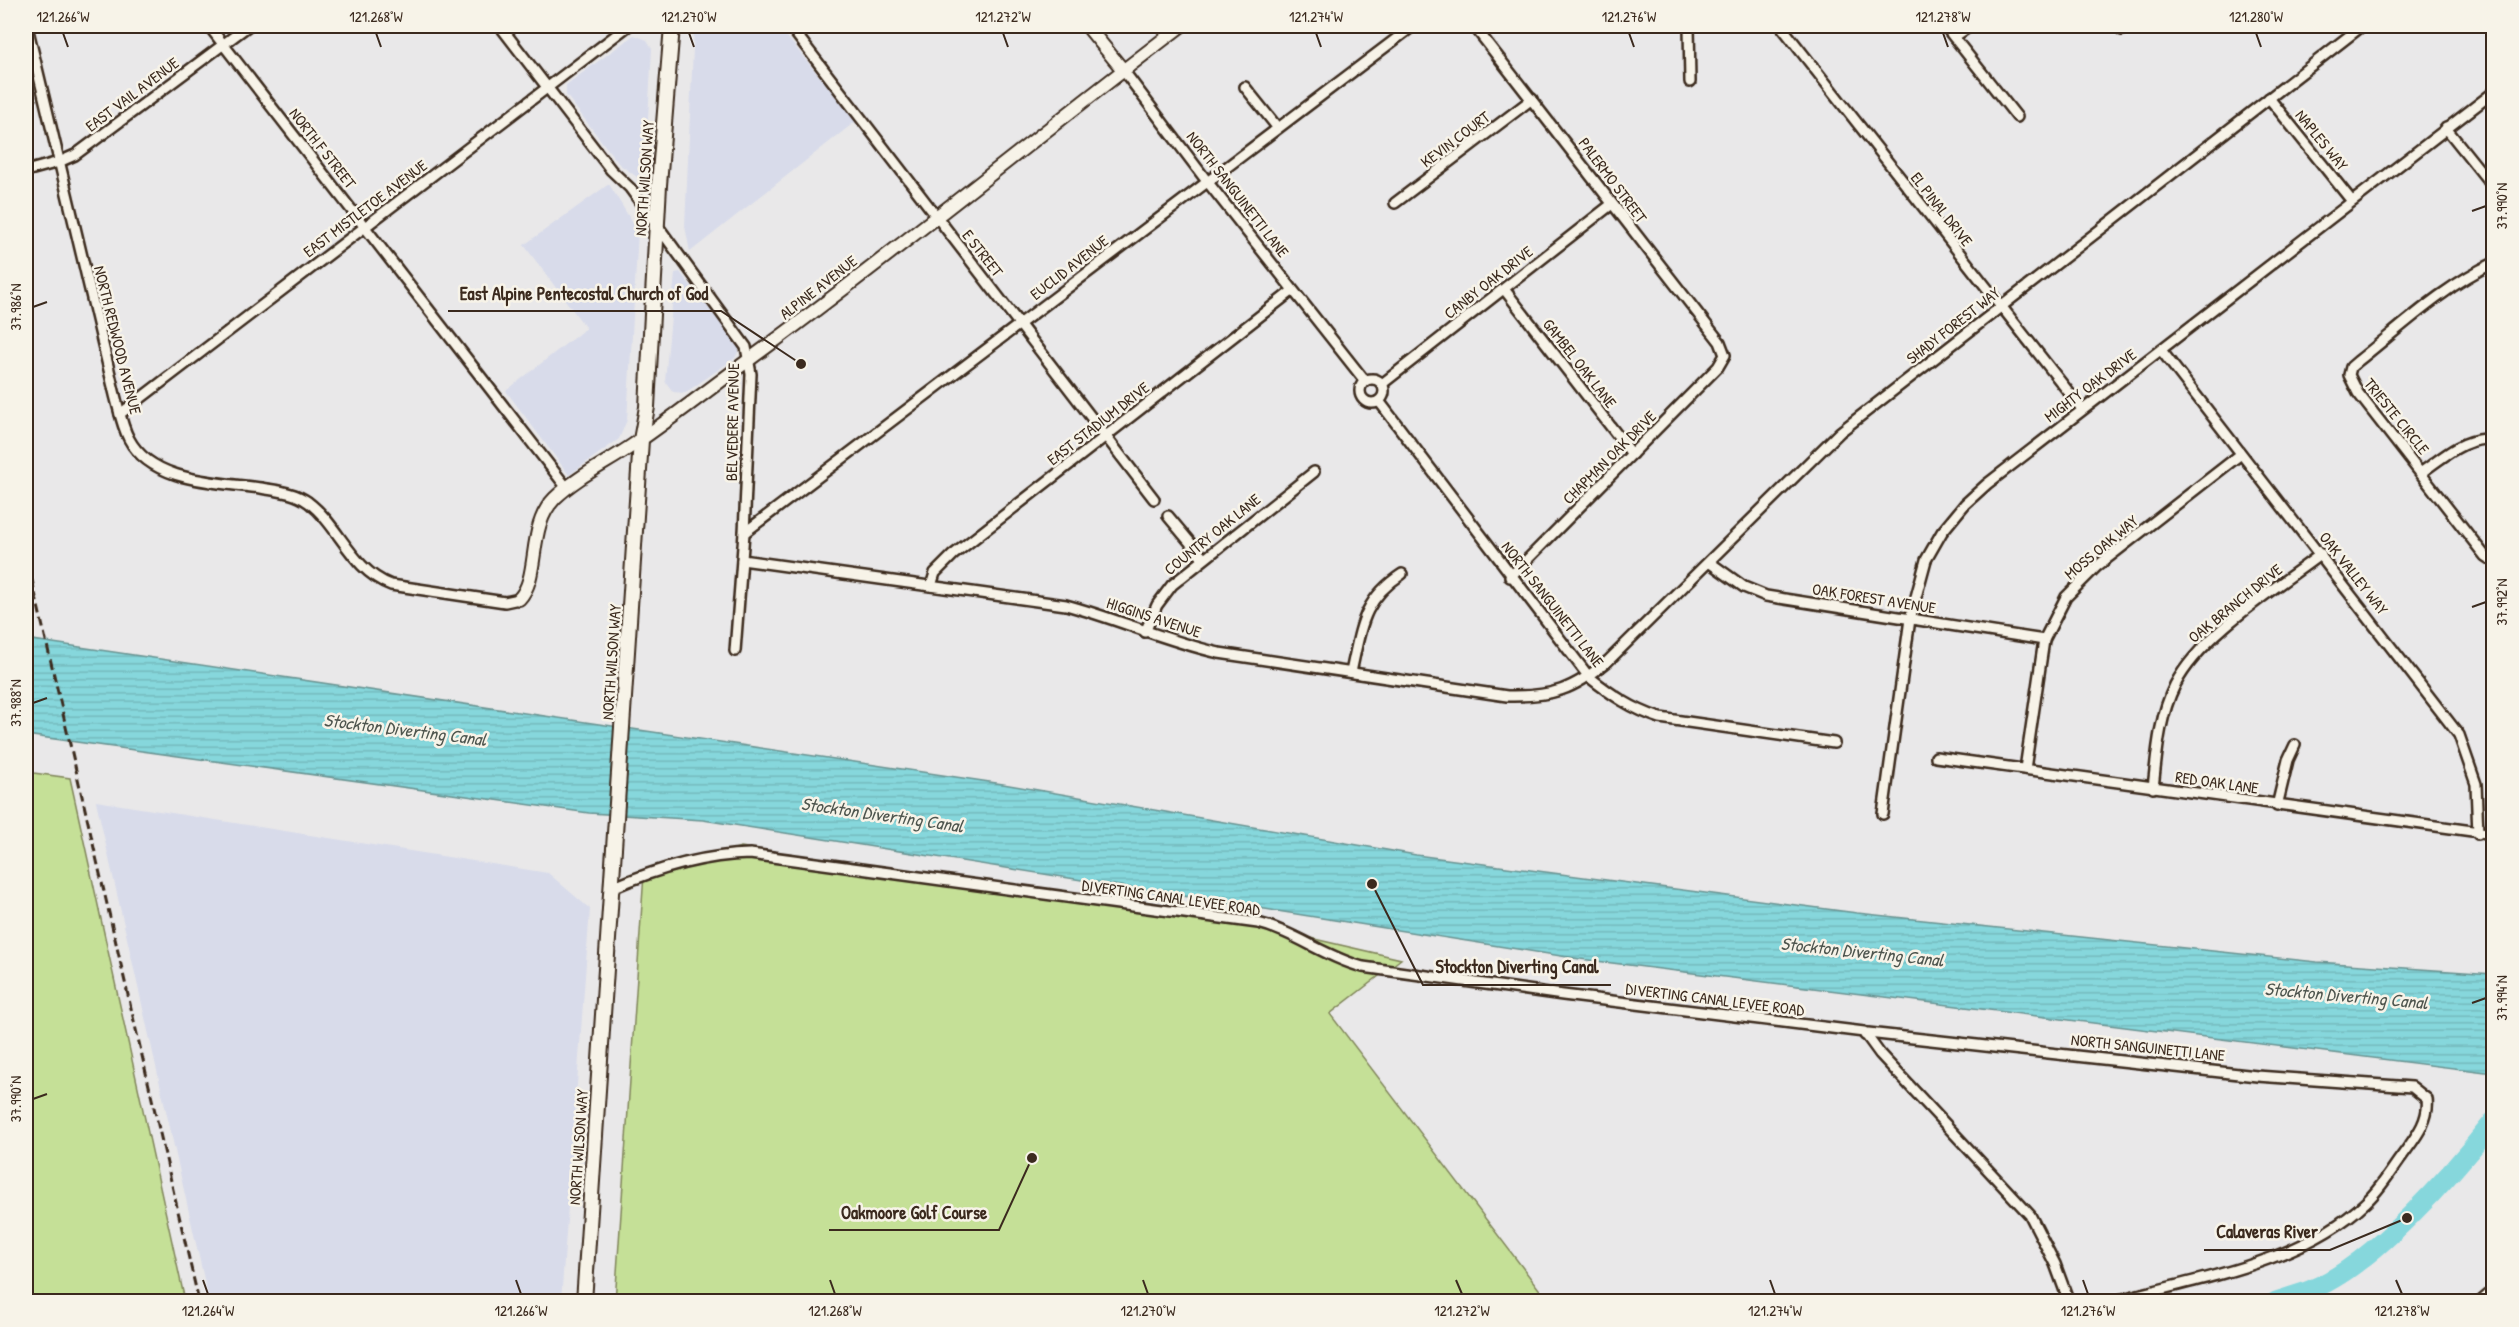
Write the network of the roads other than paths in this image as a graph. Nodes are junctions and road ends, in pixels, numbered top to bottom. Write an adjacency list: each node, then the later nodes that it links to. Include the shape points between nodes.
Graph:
1 (27, 26): 29 (street, NORTH REDWOOD AVENUE)
2 (209, 26): 18 (street, NORTH F STREET)
3 (248, 26): 18 (street, EAST VAIL AVENUE)
4 (500, 26): 21 (street, BELVEDERE AVENUE)
5 (628, 26): 21 (street, EAST MISTLETOE AVENUE)
6 (672, 26): 37 (main road, NORTH WILSON WAY)
7 (790, 26): 36 (street, E STREET)
8 (1087, 26): 19 (street, NORTH SANGUINETTI LANE)
9 (1182, 26): 19 (street, ALPINE AVENUE)
10 (1413, 26): 27 (street, EUCLID AVENUE)
11 (1474, 26): 25 (street, PALERMO STREET)
12 (1689, 26): 20 (street)
13 (1781, 26): 42 (street, EL PINAL DRIVE)
14 (1946, 26): 17 (street)
15 (1970, 26): 17 (street)
16 (2362, 26): 24 (street, SHADY FOREST WAY)
17 (1954, 37): 26 (street)
18 (223, 44): 29 (street, EAST VAIL AVENUE, via 89,145); 38 (street, NORTH F STREET)
19 (1123, 70): 31 (street, NORTH SANGUINETTI LANE); 36 (street, ALPINE AVENUE)
20 (1690, 82)
21 (547, 86): 37 (street, BELVEDERE AVENUE); 38 (street, EAST MISTLETOE AVENUE)
22 (1245, 87): 27 (street)
23 (2493, 92): 28 (street, MIGHTY OAK DRIVE)
24 (2269, 98): 33 (street, NAPLES WAY); 42 (street, SHADY FOREST WAY)
25 (1532, 99): 34 (street, KEVIN COURT); 35 (street, PALERMO STREET)
26 (2017, 117)
27 (1277, 127): 31 (street, EUCLID AVENUE)
28 (2446, 128): 32 (street); 33 (street, MIGHTY OAK DRIVE)
29 (59, 162): 30 (street, EAST VAIL AVENUE); 51 (street, NORTH REDWOOD AVENUE)
30 (26, 171)
31 (1206, 180): 41 (street, NORTH SANGUINETTI LANE); 43 (street, EUCLID AVENUE)
32 (2493, 188)
33 (2352, 200): 44 (street, MIGHTY OAK DRIVE)
34 (1395, 203)
35 (1612, 204): 40 (street, CANBY OAK DRIVE); 45 (street, PALERMO STREET, via 1720,342)
36 (936, 217): 43 (street, E STREET); 46 (street, ALPINE AVENUE)
37 (657, 224): 46 (street, BELVEDERE AVENUE, via 746,347); 54 (main road, NORTH WILSON WAY, via 647,407)
38 (365, 226): 51 (street, EAST MISTLETOE AVENUE); 59 (street, NORTH F STREET)
39 (2493, 263): 58 (street, TRIESTE CIRCLE, via 2445,293 2351,367 2352,384)
40 (1504, 289): 48 (street, CANBY OAK DRIVE); 55 (street, GAMBEL OAK LANE)
41 (1292, 291): 47 (street, NORTH SANGUINETTI LANE); 52 (street, EAST STADIUM DRIVE)
42 (2000, 308): 50 (street, EL PINAL DRIVE); 66 (street, SHADY FOREST WAY, via 1840,432)
43 (1020, 324): 52 (street, E STREET); 62 (street, EUCLID AVENUE)
44 (2162, 350): 50 (street, MIGHTY OAK DRIVE); 56 (street, OAK VALLEY WAY)
45 (1725, 355): 55 (street, CHAPMAN OAK DRIVE, via 1718,367)
46 (750, 359): 54 (street, ALPINE AVENUE); 62 (street, BELVEDERE AVENUE)
47 (1365, 381): 48 (street, via 1376,379); 49 (street, via 1360,388 1361,396 1367,402)
48 (1382, 384): 49 (street, via 1384,395)
49 (1379, 401): 69 (street, NORTH SANGUINETTI LANE)
50 (2082, 409): 72 (street, MIGHTY OAK DRIVE, via 1965,504 1942,532 1926,560)
51 (120, 414): 71 (street, NORTH REDWOOD AVENUE, via 137,450 171,472 285,492 308,502 358,562 385,583 505,602)
52 (1107, 435): 60 (street, E STREET); 70 (street, EAST STADIUM DRIVE, via 953,555 935,573)
53 (2485, 439): 58 (street, via 2458,446)
54 (641, 440): 59 (street, ALPINE AVENUE); 87 (main road, NORTH WILSON WAY)
55 (1632, 454): 69 (street, CHAPMAN OAK DRIVE)
56 (2241, 454): 63 (street, OAK VALLEY WAY); 74 (street, MOSS OAK WAY, via 2083,579 2056,612)
57 (1314, 472): 64 (street, COUNTRY OAK LANE)
58 (2422, 472): 67 (street, TRIESTE CIRCLE)
59 (567, 488): 71 (street, ALPINE AVENUE, via 543,515 535,535 528,584)
60 (1155, 499)
61 (1168, 516): 64 (street)
62 (744, 532): 65 (street, BELVEDERE AVENUE)
63 (2320, 554): 82 (street, OAK BRANCH DRIVE, via 2195,654 2175,686 2160,727); 85 (street, OAK VALLEY WAY, via 2459,735 2475,784)
64 (1203, 558): 73 (street, COUNTRY OAK LANE, via 1172,585 1157,605)
65 (742, 560): 70 (street, HIGGINS AVENUE); 75 (street, BELVEDERE AVENUE)
66 (1710, 562): 72 (street, OAK FOREST AVENUE, via 1744,587 1766,596); 77 (street, SHADY FOREST WAY)
67 (2493, 562)
68 (1402, 574): 76 (street, via 1386,584 1365,611)
69 (1510, 577): 77 (street, NORTH SANGUINETTI LANE)
70 (931, 586): 73 (street, HIGGINS AVENUE, via 1066,605)
71 (519, 599)
72 (1910, 619): 74 (street, OAK FOREST AVENUE); 84 (street, MIGHTY OAK DRIVE)
73 (1145, 632): 76 (street, HIGGINS AVENUE, via 1219,653)
74 (2044, 640): 81 (street, MOSS OAK WAY)
75 (735, 651)
76 (1351, 672): 77 (street, HIGGINS AVENUE, via 1530,697 1568,689)
77 (1589, 677): 78 (street, NORTH SANGUINETTI LANE, via 1637,711 1660,718)
78 (1834, 743)
79 (2295, 745): 83 (street)
80 (1936, 757): 81 (street, RED OAK LANE)
81 (2025, 770): 82 (street, RED OAK LANE)
82 (2152, 788): 83 (street, RED OAK LANE)
83 (2277, 806): 85 (street, RED OAK LANE)
84 (1883, 814)
85 (2478, 834): 86 (street, RED OAK LANE)
86 (2493, 834)
87 (612, 888): 88 (street, DIVERTING CANAL LEVEE ROAD, via 648,873 710,858 750,854 1258,923 1363,967); 90 (main road, NORTH WILSON WAY)
88 (1865, 1033): 91 (street, via 2030,1215); 92 (street, NORTH SANGUINETTI LANE, via 2257,1076 2412,1087 2427,1099 2425,1119 2382,1185 2334,1228 2269,1259)
89 (2493, 1290): 93 (street)
90 (584, 1302)
91 (2069, 1302)
92 (2111, 1302)
93 (2480, 1302)

